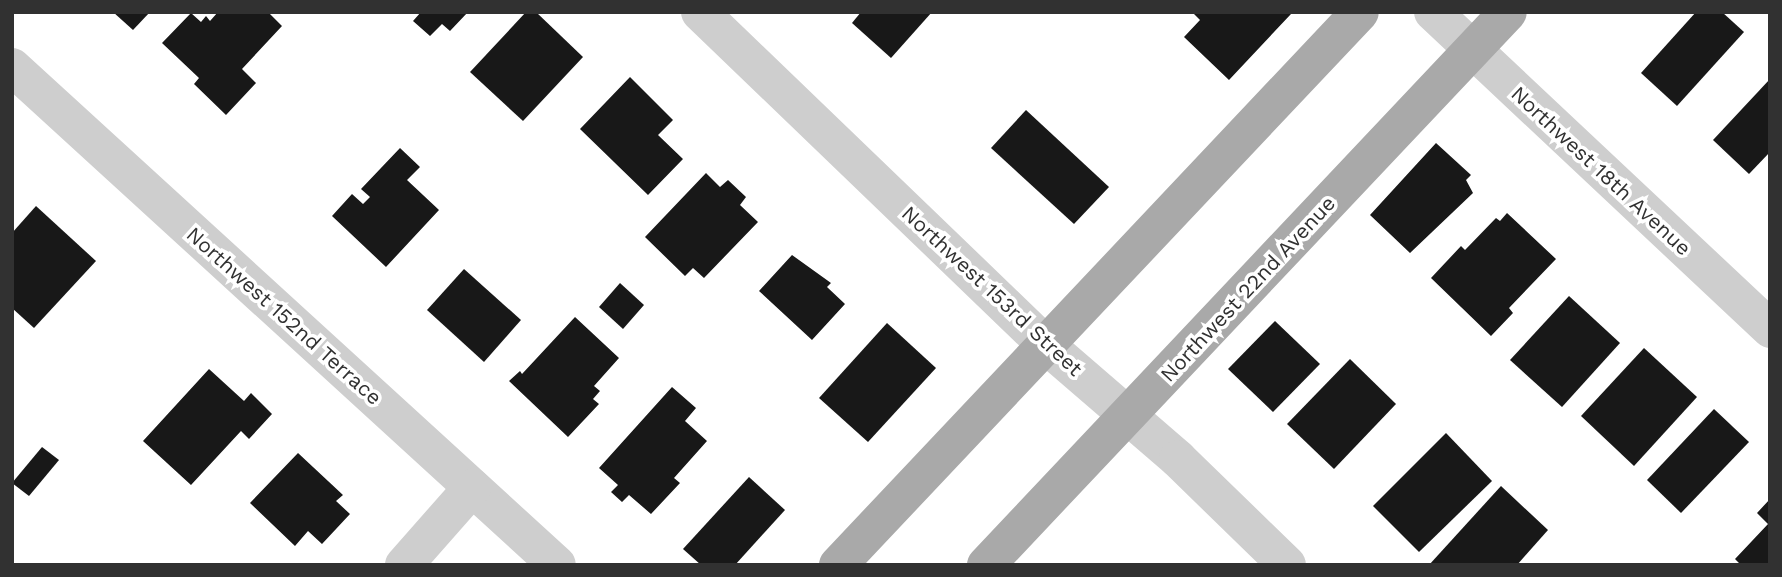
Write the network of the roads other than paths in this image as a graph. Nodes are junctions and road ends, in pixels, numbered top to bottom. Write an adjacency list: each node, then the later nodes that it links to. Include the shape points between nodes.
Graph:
1 (700, 12): 8 (street, Northwest 153rd Street)
2 (1360, 12): 8 (main road)
3 (1433, 12): 5 (street, Northwest 18th Avenue)
4 (1508, 12): 5 (main road, Northwest 22nd Avenue)
5 (1473, 50): 7 (street, Northwest 18th Avenue); 9 (main road, Northwest 22nd Avenue)
6 (12, 67): 10 (street, Northwest 152nd Terrace)
7 (1770, 329)
8 (1046, 345): 9 (street, Northwest 153rd Street); 13 (main road)
9 (1128, 416): 14 (main road, Northwest 22nd Avenue); 15 (street, Northwest 153rd Street)
10 (472, 488): 11 (street); 12 (street, Northwest 152nd Terrace)
11 (404, 565)
12 (557, 565)
13 (838, 565)
14 (986, 565)
15 (1287, 565)

